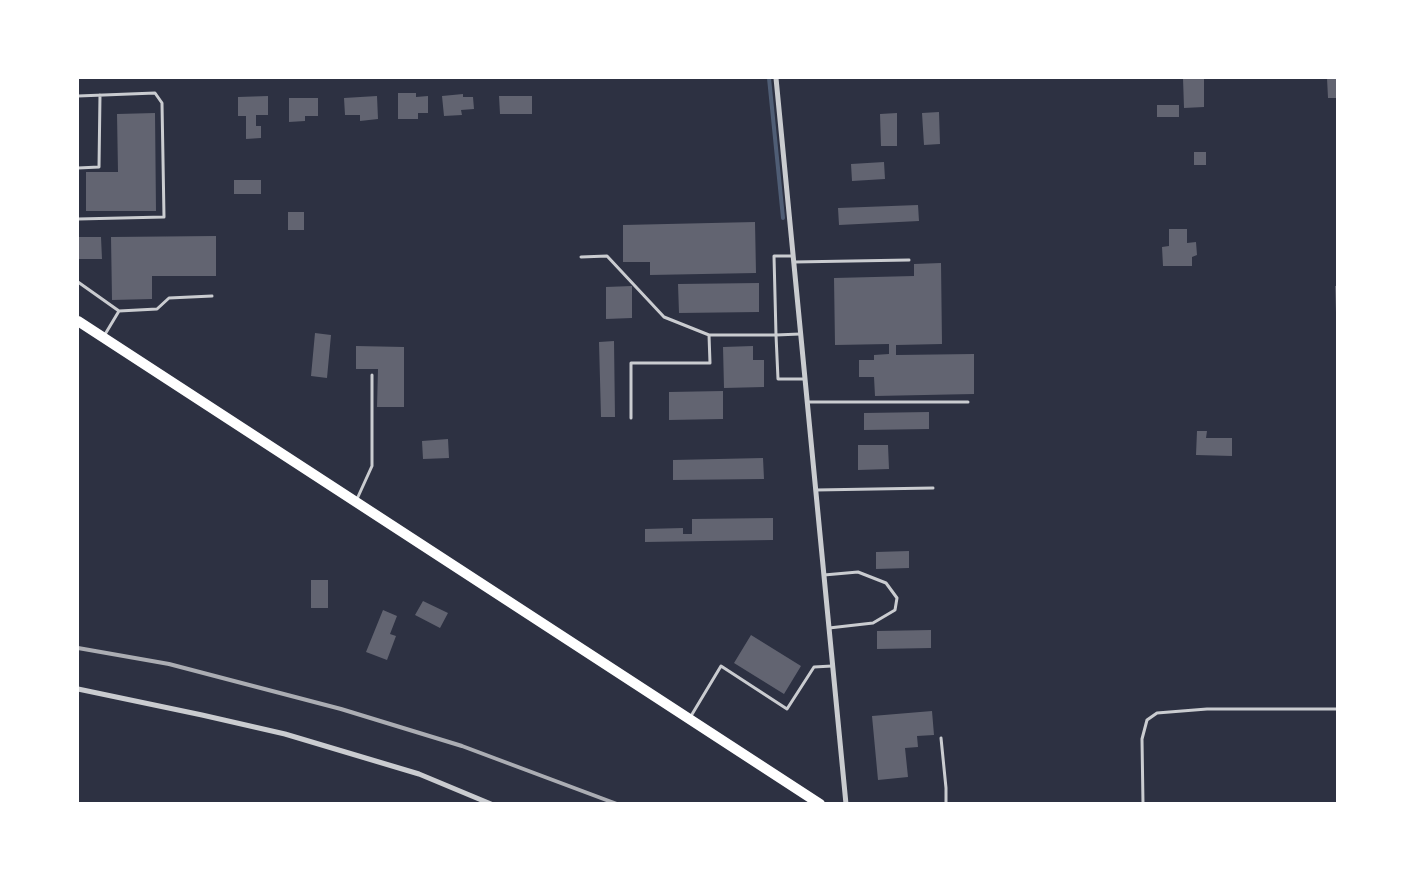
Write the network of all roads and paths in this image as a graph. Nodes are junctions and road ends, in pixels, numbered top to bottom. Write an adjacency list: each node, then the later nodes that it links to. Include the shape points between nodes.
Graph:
1 (776, 78): 7 (street)
2 (100, 95): 3 (lane); 4 (lane, via 99,167); 5 (lane, via 155,93 162,103 164,217)
3 (78, 96)
4 (78, 168)
5 (78, 219)
6 (581, 257): 14 (lane, via 607,256 664,317)
7 (794, 259): 8 (lane); 13 (street); 15 (lane, via 774,256)
8 (909, 260)
9 (78, 282): 11 (lane)
10 (212, 296): 11 (lane, via 170,298 157,309)
11 (119, 311): 16 (lane)
12 (78, 322): 16 (highway)
13 (801, 334): 15 (lane); 18 (street)
14 (709, 335): 15 (lane); 21 (lane, via 710,363 631,363)
15 (776, 335): 18 (lane, via 778,379)
16 (103, 338): 24 (highway)
17 (372, 375): 24 (lane, via 372,466)
18 (805, 379): 19 (street)
19 (807, 402): 20 (lane); 23 (street)
20 (968, 402)
21 (631, 418)
22 (933, 488): 23 (lane)
23 (816, 490): 25 (street)
24 (356, 502): 30 (highway)
25 (824, 575): 26 (street); 26 (lane, via 858,572 886,583 897,598 895,610 873,623)
26 (829, 628): 27 (street)
27 (832, 666): 30 (lane, via 814,667 787,709 722,666); 34 (street)
28 (78, 689): 32 (street, via 285,734 419,774)
29 (1338, 709): 36 (lane, via 1207,709 1157,713 1147,720 1142,740)
30 (689, 719): 33 (highway)
31 (941, 738): 35 (lane)
32 (492, 804)
33 (820, 804)
34 (846, 804)
35 (946, 804)
36 (1143, 804)

